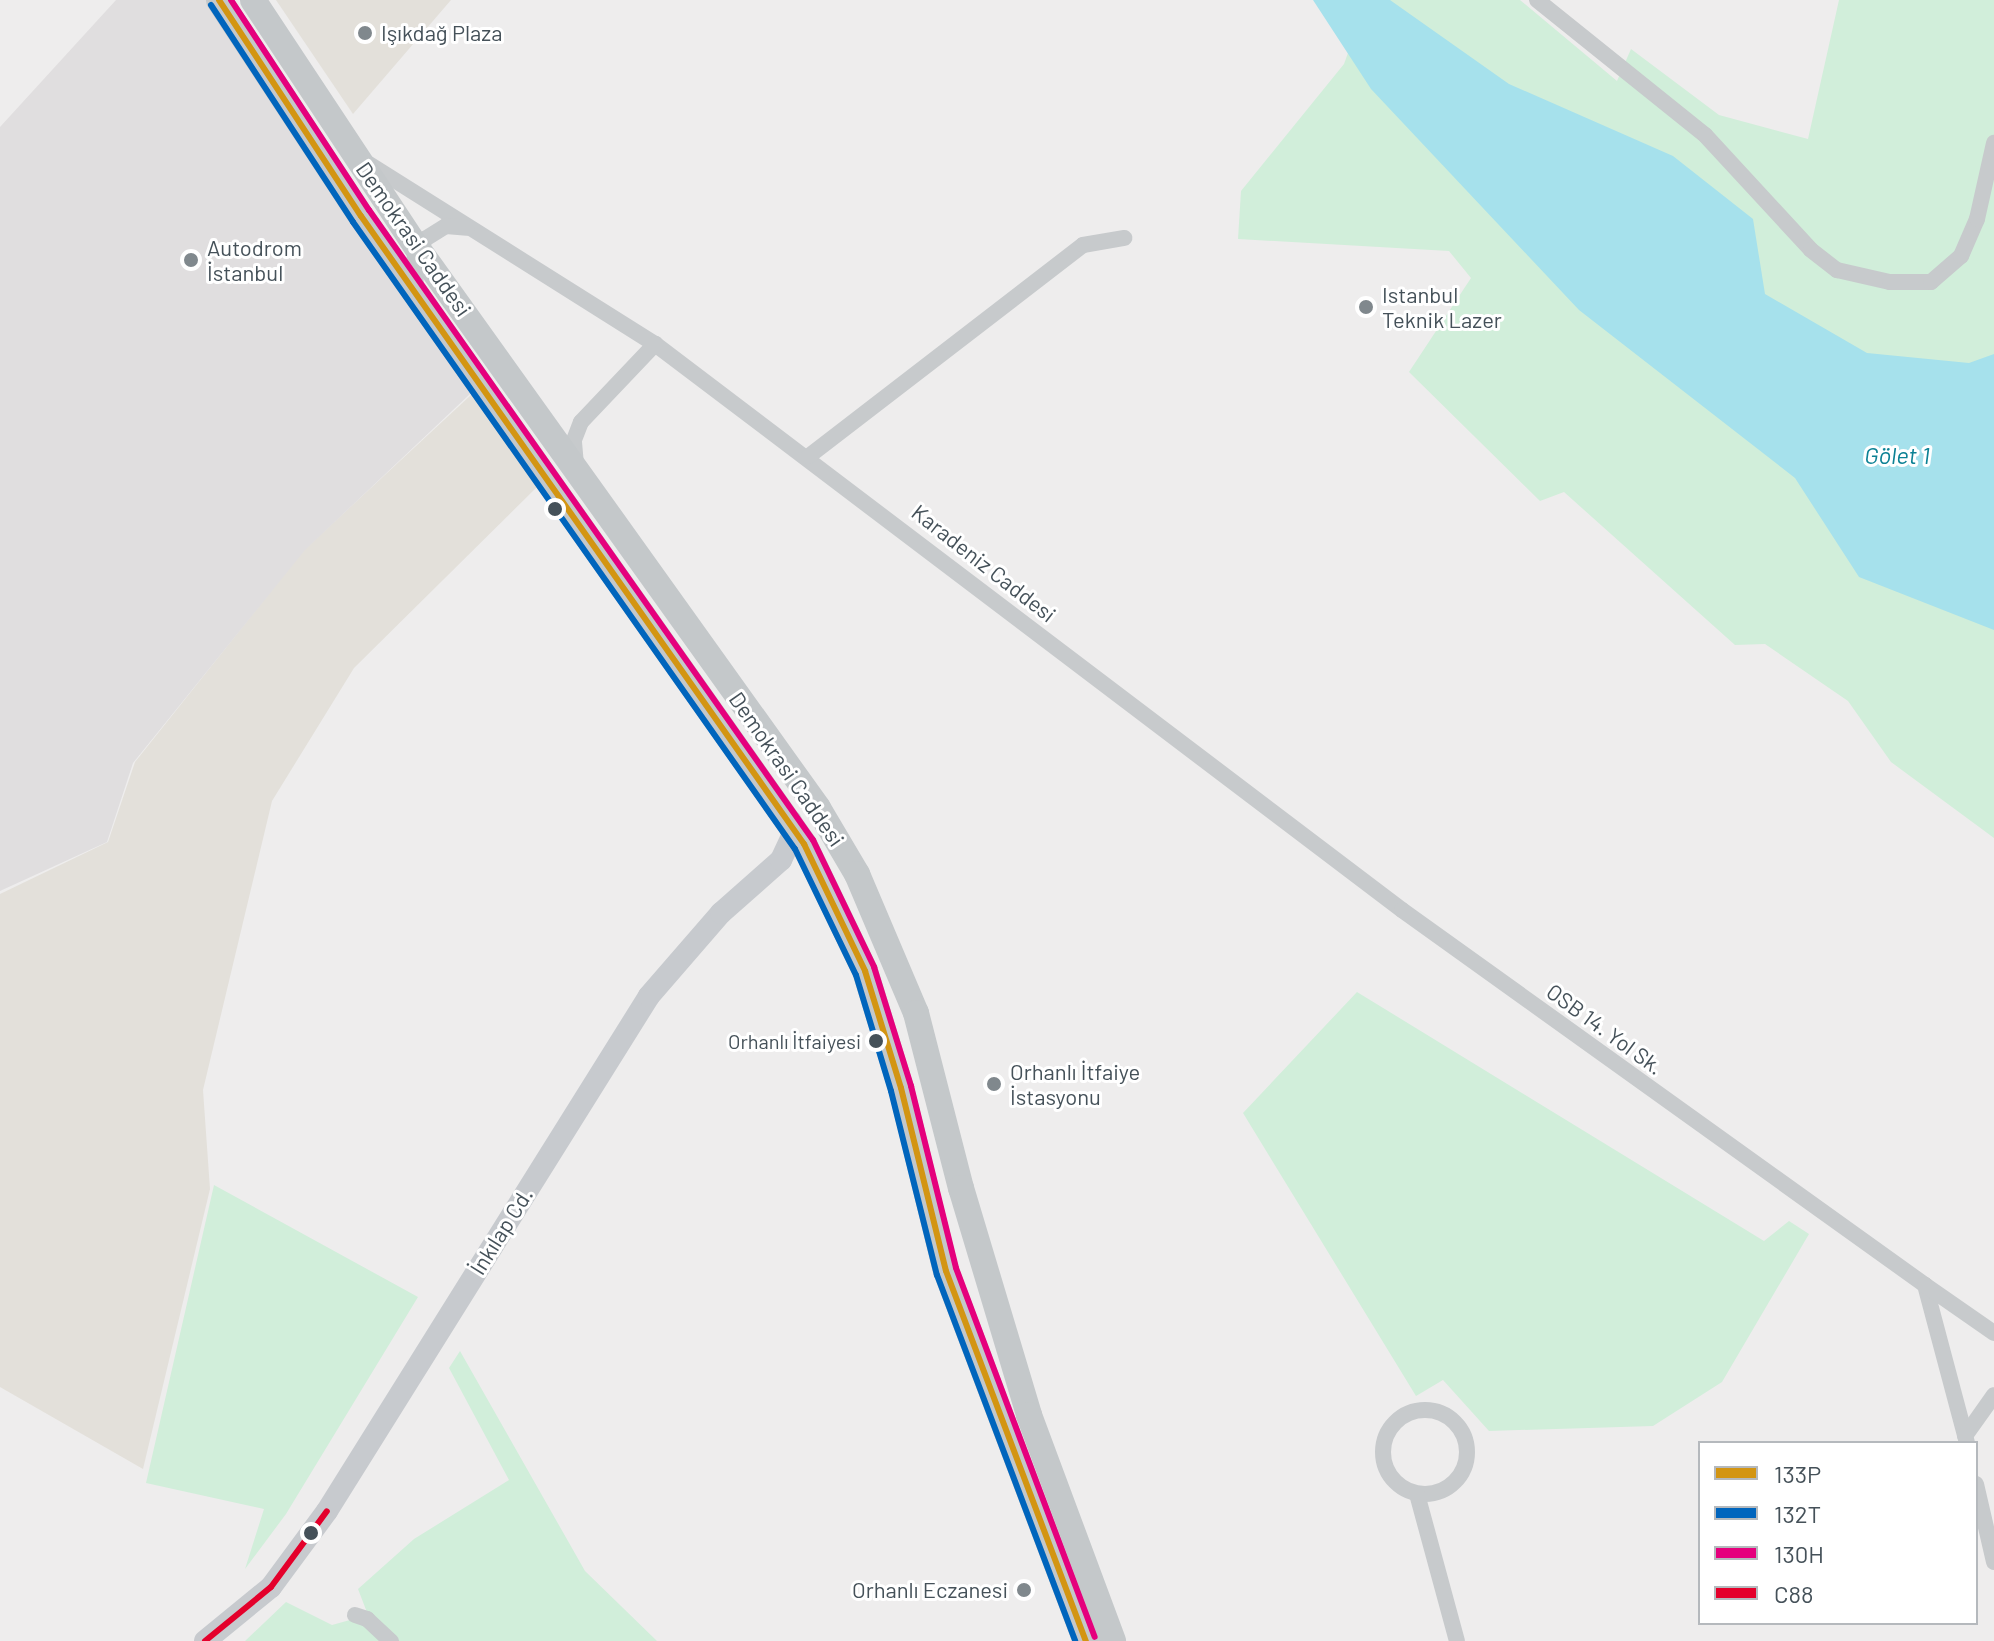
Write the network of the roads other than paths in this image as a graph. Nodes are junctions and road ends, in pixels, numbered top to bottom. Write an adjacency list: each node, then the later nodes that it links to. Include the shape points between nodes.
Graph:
1 (219, 0): 9 (main road, Demokrasi Caddesi)
2 (253, 0): 4 (main road, Demokrasi Caddesi)
3 (1537, 0): 5 (street, via 1705,135 1811,250 1837,270 1890,282 1931,282 1961,256 1977,219)
4 (348, 143): 6 (street, Karadeniz Caddesi, via 385,177); 8 (main road, Demokrasi Caddesi)
5 (1994, 143)
6 (479, 233): 8 (street, Karadeniz Caddesi, via 446,226); 10 (street, Karadeniz Caddesi)
7 (1124, 238): 11 (street, via 1083,245)
8 (418, 249): 9 (street, via 412,271); 12 (main road, Demokrasi Caddesi)
9 (421, 297): 14 (main road, Demokrasi Caddesi)
10 (655, 344): 11 (street, Karadeniz Caddesi); 12 (street, via 581,422 574,440)
11 (809, 456): 13 (street, Karadeniz Caddesi)
12 (578, 474): 15 (main road, Demokrasi Caddesi, via 818,808)
13 (1132, 706): 20 (street, OSB 14. Yol Sk., via 1402,910)
14 (791, 821): 15 (main road, via 828,862); 16 (street, İnkılap Cd., via 788,849); 17 (main road, Demokrasi Caddesi)
15 (857, 874): 18 (main road, Demokrasi Caddesi, via 912,1001)
16 (763, 875): 17 (street, via 793,864); 28 (street, İnkılap Cd., via 721,913 649,996 327,1511 271,1587)
17 (824, 886): 19 (main road, Demokrasi Caddesi, via 865,971 891,1050)
18 (947, 1137): 19 (main road); 31 (main road, Demokrasi Caddesi, via 1029,1415)
19 (920, 1179): 30 (main road, Demokrasi Caddesi, via 946,1271)
20 (1925, 1285): 21 (street, OSB 14. Yol Sk.); 23 (street)
21 (1994, 1333)
22 (1994, 1395): 23 (street)
23 (1966, 1439)
24 (1978, 1493): 26 (street)
25 (1417, 1494): 25 (street, via 1443,1490 1455,1482 1467,1456 1460,1428 1436,1412 1408,1414 1388,1431 1384,1444 1383,1457 1394,1481); 32 (street)
26 (1994, 1562)
27 (355, 1615): 29 (street)
28 (205, 1641)
29 (391, 1641)
30 (1086, 1641)
31 (1113, 1641)
32 (1457, 1641)

